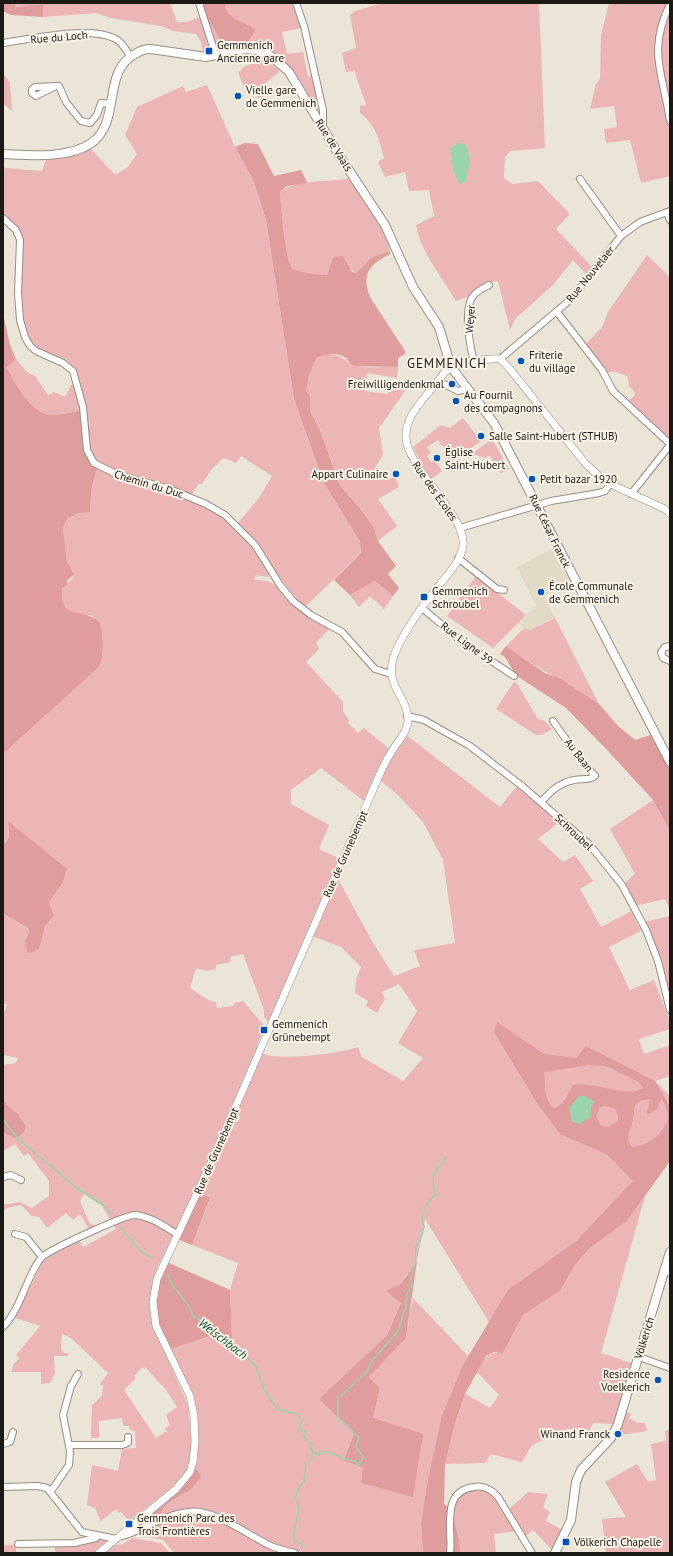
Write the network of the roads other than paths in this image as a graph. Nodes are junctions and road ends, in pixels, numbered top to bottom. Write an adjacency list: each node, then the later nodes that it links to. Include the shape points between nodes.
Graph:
1 (199, 3): 6 (street)
2 (296, 3): 10 (street, via 304,26 323,110)
3 (670, 4): 9 (street, via 663,18 658,50 659,69)
4 (3, 43): 5 (street, Rue du Loch, via 79,33 92,34 114,38)
5 (130, 56): 6 (main road, Rue de Vaals, via 147,49 201,57); 8 (main road, via 118,72)
6 (214, 56): 10 (main road, Rue de Vaals, via 245,49 270,55 289,72)
7 (56, 86): 8 (street, via 61,88 66,102 81,121 90,123 97,115 101,103)
8 (111, 104): 11 (main road, via 103,130 95,140 85,146 74,151 48,154)
9 (670, 121)
10 (322, 128): 21 (main road, Rue de Vaals, via 385,225 417,295 439,327)
11 (3, 154)
12 (580, 179): 16 (street)
13 (669, 212): 15 (street, Rue Nouvelaer); 16 (street, Rue Nouvelaer, via 640,222)
14 (3, 218): 35 (street, Chemin du Duc, via 16,230 20,240 18,293 20,320 25,337 36,351 63,363 73,371 83,407 86,445 91,460 118,476 167,488 225,515 255,545 293,601 346,636 375,669)
15 (670, 220)
16 (621, 236): 18 (street, Rue Nouvelaer, via 581,288)
17 (489, 286): 20 (street, Weyer, via 476,292 470,306 468,338)
18 (557, 312): 19 (street, Rue Nouvelaer); 24 (street, via 602,370 613,391)
19 (500, 360): 20 (street, via 493,358); 25 (street, via 586,463)
20 (474, 362): 21 (street)
21 (451, 367): 22 (street, Rue des Écoles); 23 (main road, Rue César Franck)
22 (438, 381): 23 (street, via 458,391); 29 (street, Rue des Écoles, via 413,413 408,424 406,443 418,468)
23 (467, 390): 27 (main road, Rue César Franck, via 494,423)
24 (670, 445): 26 (street)
25 (610, 484): 26 (street); 27 (street, via 605,491 599,493)
26 (631, 494): 28 (street)
27 (537, 505): 29 (street); 39 (main road, Rue César Franck, via 568,569)
28 (670, 514)
29 (460, 528): 30 (street, Rue des Écoles, via 463,541)
30 (458, 558): 31 (street, via 497,589); 32 (street, Rue des Écoles)
31 (504, 590)
32 (422, 608): 35 (street, Rue des Écoles, via 400,643); 36 (street, Rue Ligne 39, via 474,650)
33 (670, 646): 34 (street, via 665,647 662,652 663,658)
34 (670, 661)
35 (391, 674): 37 (street)
36 (514, 676)
37 (407, 716): 40 (street, Schroubel, via 424,720 470,746); 45 (street, Rue de Grunebempt, via 407,726 378,778 216,1152)
38 (553, 721): 40 (street, Au Baan, via 595,776 558,785)
39 (669, 757)
40 (541, 802): 41 (street, Schroubel, via 589,844 622,885 655,952)
41 (670, 1010)
42 (3, 1177): 43 (street, via 11,1175)
43 (21, 1180)
44 (15, 1234): 47 (street, via 26,1237)
45 (177, 1234): 47 (street, via 144,1217 129,1216 47,1252); 60 (street, Rue de Grunebempt, via 157,1278 154,1314 192,1405 195,1428 194,1457 190,1472 181,1484)
46 (670, 1252): 48 (main road, Völkerich)
47 (42, 1257): 49 (street, via 13,1315)
48 (667, 1272): 50 (main road, Völkerich)
49 (3, 1327)
50 (639, 1357): 51 (street); 66 (main road, Völkerich, via 614,1432 586,1463 578,1476 574,1511)
51 (670, 1368)
52 (78, 1374): 56 (street, via 64,1407)
53 (13, 1432): 55 (street, via 10,1442)
54 (128, 1437): 56 (street, via 128,1443 125,1445)
55 (3, 1444)
56 (69, 1445): 58 (street, via 69,1465)
57 (3, 1486): 58 (street, via 43,1486)
58 (51, 1491): 59 (street, via 82,1532)
59 (100, 1537): 60 (street); 61 (street, via 74,1542)
60 (118, 1538): 62 (street, Rue de Grunebempt); 63 (street, via 180,1513 197,1511 218,1518 269,1545)
61 (18, 1544)
62 (99, 1553)
63 (295, 1553)
64 (450, 1553): 65 (street, via 452,1504 460,1492 481,1486 494,1492)
65 (532, 1553)
66 (555, 1553)

